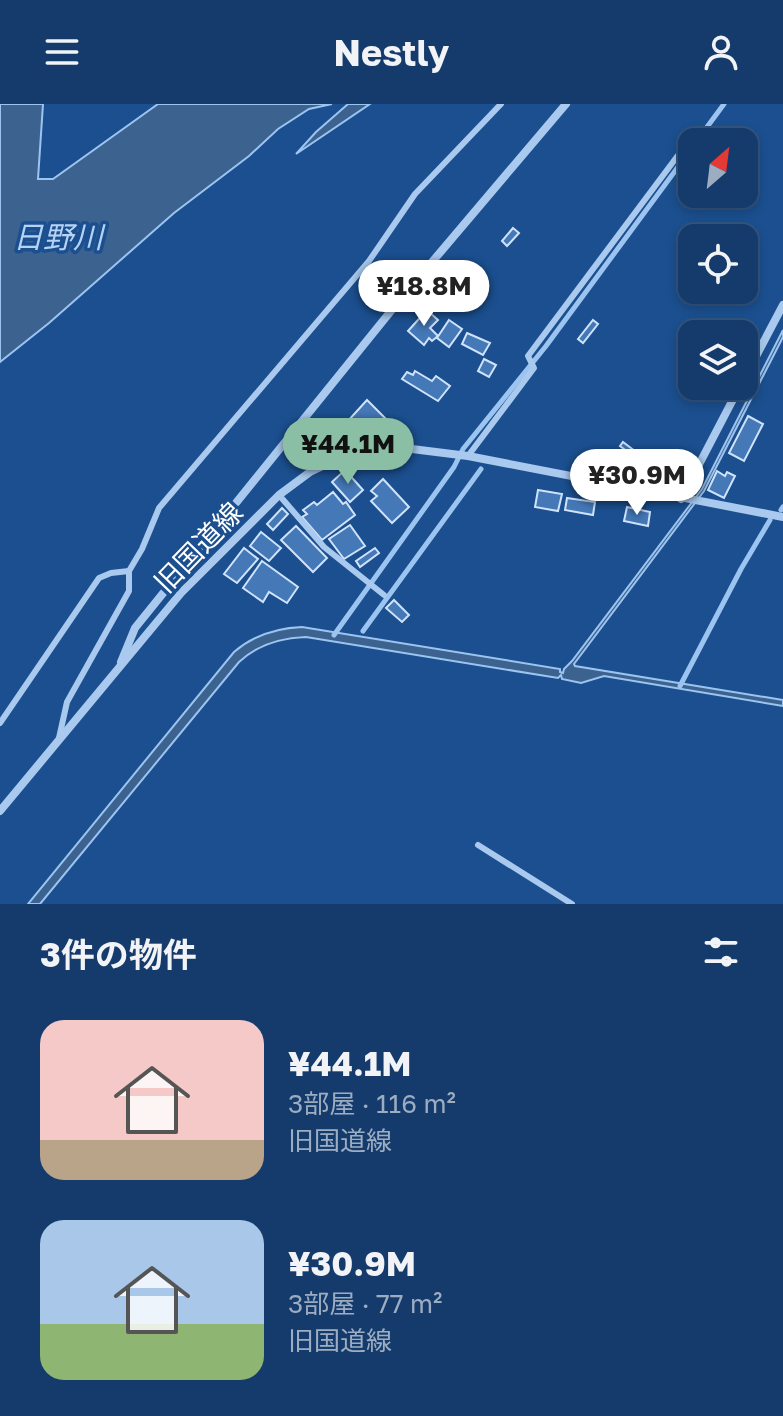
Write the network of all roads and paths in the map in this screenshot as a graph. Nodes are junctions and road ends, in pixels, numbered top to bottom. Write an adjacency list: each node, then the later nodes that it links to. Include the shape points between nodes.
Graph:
1 (501, 104): 11 (lane, via 415,194 369,261 159,508)
2 (566, 104): 13 (street, via 135,628)
3 (678, 155): 7 (lane, via 528,356 534,368)
4 (783, 305): 5 (street)
5 (758, 352)
6 (733, 400): 9 (street)
7 (468, 456): 8 (street, 旧国道線, via 396,447 367,451 310,472); 9 (street, 旧国道線)
8 (279, 495): 12 (lane, via 324,547); 13 (street, 旧国道線, via 181,593)
9 (681, 499): 10 (street, 旧国道線)
10 (783, 517)
11 (129, 571): 14 (lane, via 99,578); 15 (lane, via 129,591 67,702)
12 (384, 595)
13 (118, 669): 15 (street, 旧国道線)
14 (0, 723)
15 (58, 741): 16 (street, 旧国道線)
16 (0, 811)
17 (478, 845): 18 (lane)
18 (572, 904)

